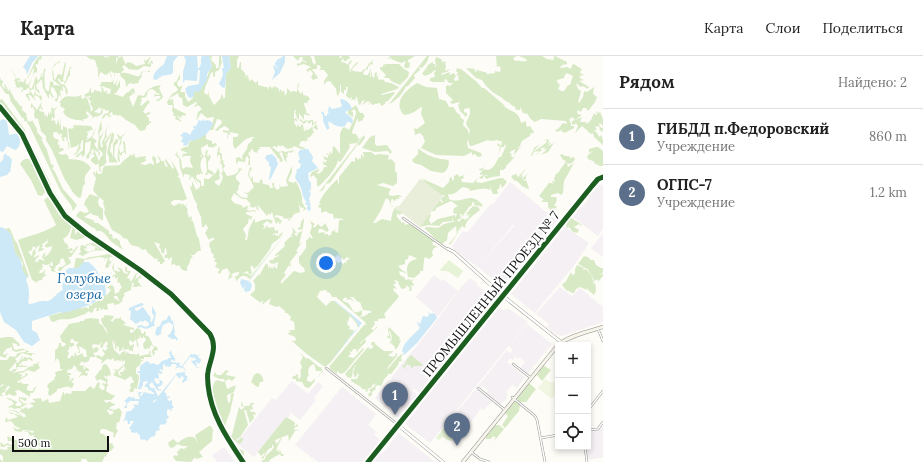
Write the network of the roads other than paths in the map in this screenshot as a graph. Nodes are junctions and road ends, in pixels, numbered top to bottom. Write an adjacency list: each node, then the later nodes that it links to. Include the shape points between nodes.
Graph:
1 (0, 107): 27 (street, via 22,134 50,193 65,216 171,294 210,334 214,350 208,378 210,399 214,413)
2 (601, 177): 5 (street, ПРОМЫШЛЕННЫЙ ПРОЕЗД № 7)
3 (403, 218): 4 (street)
4 (448, 249): 5 (street)
5 (503, 296): 9 (street); 21 (street, ПРОМЫШЛЕННЫЙ ПРОЕЗД № 7)
6 (603, 327): 7 (main road)
7 (598, 329): 8 (street); 10 (main road)
8 (603, 340)
9 (557, 342)
10 (564, 342)
11 (555, 349): 14 (main road)
12 (513, 364): 14 (street)
13 (326, 368): 21 (street)
14 (531, 378): 17 (main road)
15 (478, 388): 19 (street)
16 (603, 390): 18 (street)
17 (513, 398): 19 (main road); 24 (street, via 536,416)
18 (591, 406)
19 (505, 410): 26 (main road)
20 (603, 423): 22 (street, via 598,429)
21 (399, 426): 28 (street, ПРОМЫШЛЕННЫЙ ПРОЕЗД № 7); 29 (street)
22 (591, 430)
23 (555, 436): 24 (street)
24 (541, 438): 32 (street)
25 (585, 450): 33 (street)
26 (471, 452): 30 (main road); 31 (street)
27 (243, 462)
28 (368, 462)
29 (443, 462)
30 (463, 462)
31 (489, 462)
32 (545, 462)
33 (587, 462)

